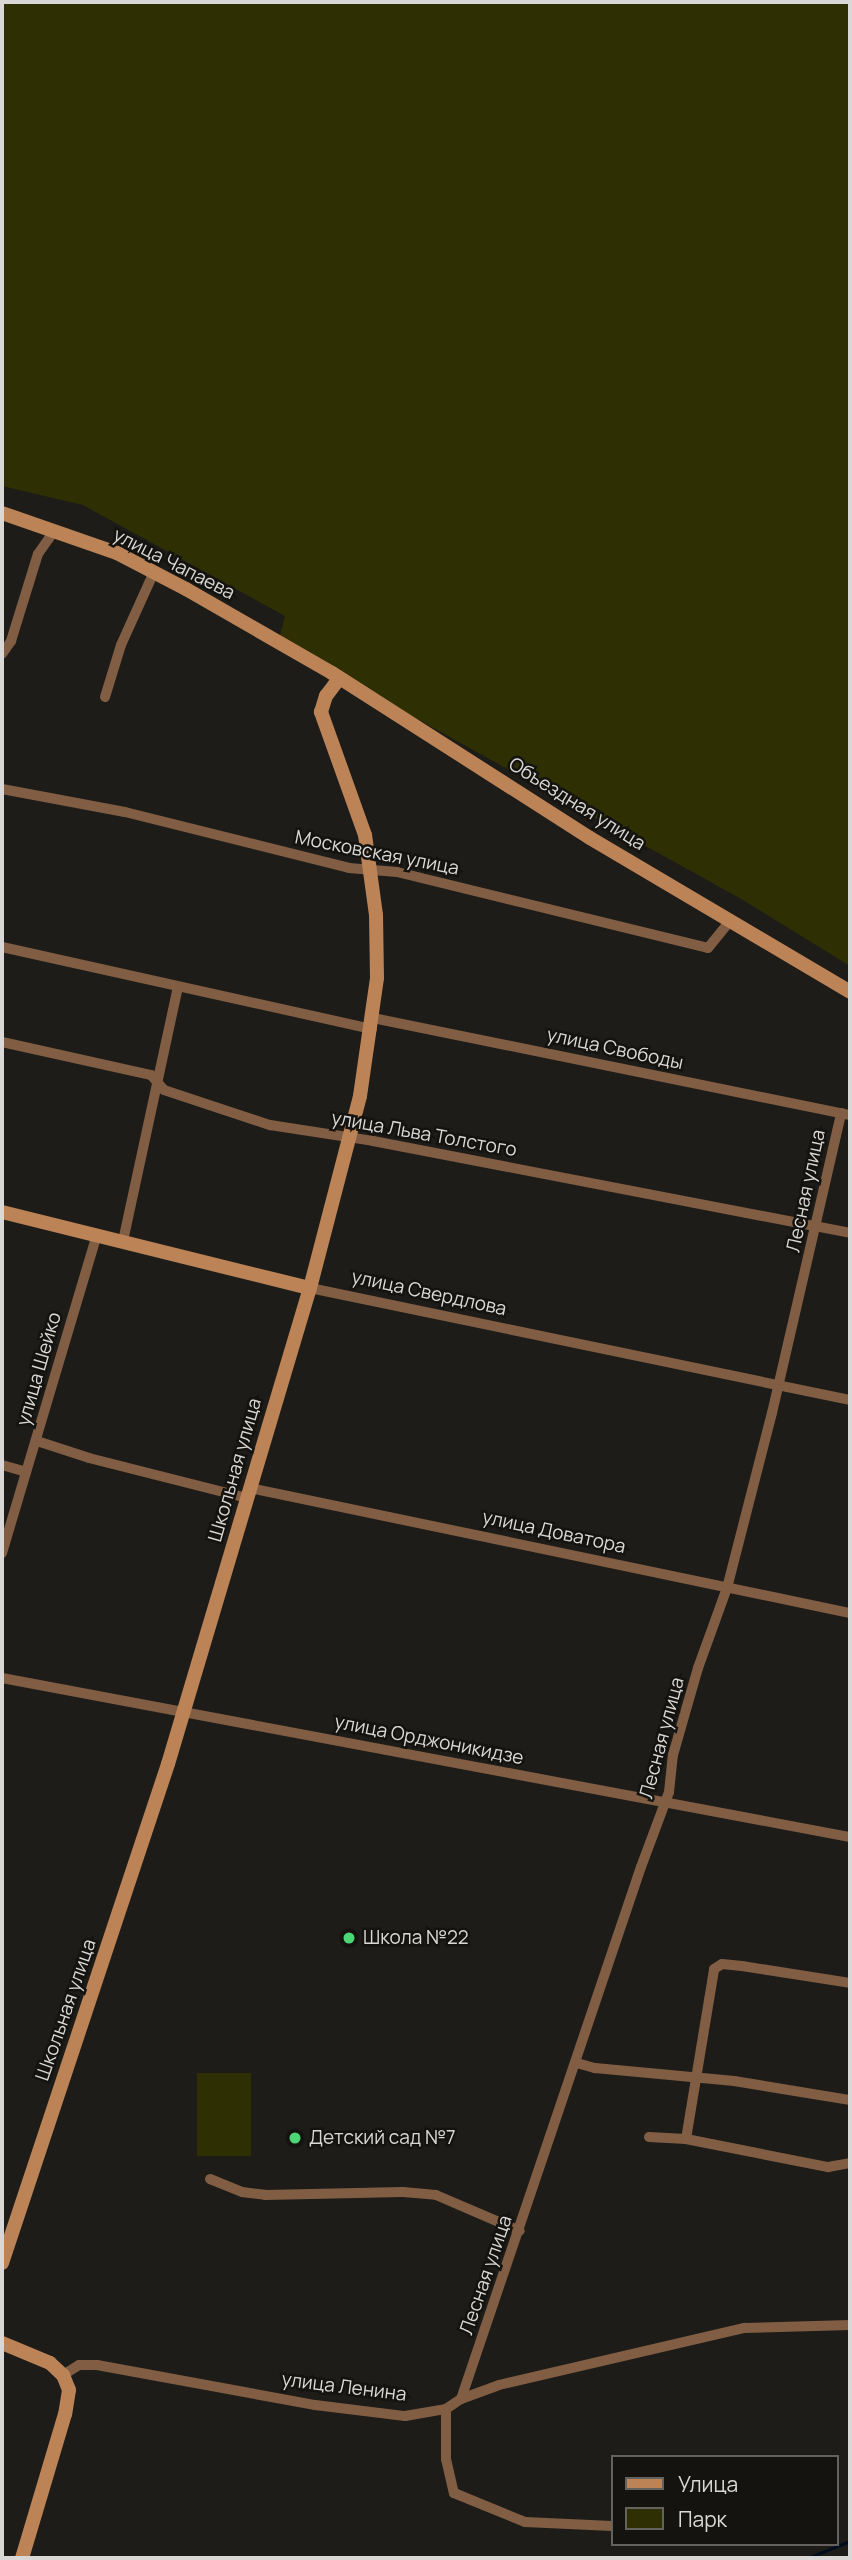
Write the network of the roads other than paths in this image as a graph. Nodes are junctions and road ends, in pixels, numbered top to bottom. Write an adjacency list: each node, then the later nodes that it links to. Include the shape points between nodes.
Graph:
1 (2, 513): 2 (street, улица Чапаева)
2 (54, 531): 3 (street, улица Чапаева, via 117,553); 5 (street, via 38,554 11,641)
3 (154, 572): 4 (street, улица Чапаева); 7 (street, via 121,645)
4 (284, 647): 6 (street, Объездная улица)
5 (2, 654)
6 (339, 679): 9 (street, Школьная улица, via 321,712 359,814); 10 (street, Объездная улица, via 590,838)
7 (106, 697)
8 (2, 789): 9 (street, Московская улица, via 125,812)
9 (371, 870): 10 (street, Московская улица, via 397,872 708,948); 14 (street, Школьная улица, via 377,965)
10 (731, 920): 13 (street, Объездная улица)
11 (2, 947): 12 (street, улица Свободы)
12 (178, 987): 14 (street, улица Свободы); 16 (street)
13 (850, 992)
14 (372, 1023): 17 (street, улица Свободы); 18 (street, Школьная улица)
15 (2, 1042): 16 (street, улица Льва Толстого, via 151,1075)
16 (156, 1080): 18 (street, улица Льва Толстого, via 164,1090 270,1125); 23 (street)
17 (846, 1114): 20 (street, Лесная улица)
18 (351, 1137): 20 (street, улица Льва Толстого); 24 (street, Школьная улица)
19 (2, 1212): 22 (street, улица Свердлова)
20 (817, 1226): 21 (street, улица Льва Толстого); 25 (street, Лесная улица)
21 (850, 1233)
22 (97, 1235): 23 (street, улица Свердлова); 27 (street, улица Шейко)
23 (123, 1241): 24 (street, улица Свердлова)
24 (310, 1288): 25 (street, улица Свердлова); 30 (street, Школьная улица)
25 (777, 1386): 26 (street, улица Свердлова); 32 (street, Лесная улица)
26 (850, 1400)
27 (37, 1441): 29 (street, улица Шейко); 30 (street, улица Доватора, via 89,1458)
28 (2, 1465): 29 (street)
29 (26, 1472): 31 (street, улица Шейко)
30 (249, 1493): 32 (street, улица Доватора); 35 (street, Школьная улица)
31 (2, 1553)
32 (727, 1588): 33 (street, улица Доватора); 36 (street, Лесная улица, via 698,1668)
33 (850, 1613)
34 (2, 1678): 35 (street, улица Орджоникидзе)
35 (183, 1712): 36 (street, улица Орджоникидзе); 47 (street, Школьная улица)
36 (664, 1803): 37 (street, улица Орджоникидзе); 39 (street, Лесная улица)
37 (850, 1837)
38 (850, 1983): 40 (street, via 722,1964 714,1969 708,1989)
39 (576, 2063): 40 (street); 46 (street, Лесная улица)
40 (698, 2076): 41 (street); 43 (street)
41 (850, 2100)
42 (649, 2137): 43 (street)
43 (686, 2140): 44 (street, via 828,2167)
44 (850, 2163)
45 (210, 2179): 46 (street, via 242,2192 265,2195 436,2195)
46 (520, 2231): 51 (street, Лесная улица)
47 (2, 2263)
48 (850, 2325): 51 (street, улица Ленина, via 744,2328 499,2385)
49 (2, 2343): 50 (street, via 50,2363)
50 (63, 2375): 52 (street, улица Ленина, via 79,2365 97,2365 384,2415 425,2415); 54 (street, via 69,2390 65,2414)
51 (461, 2399): 52 (street, улица Ленина)
52 (446, 2409): 53 (street, via 446,2459 454,2493 525,2522)
53 (610, 2526)
54 (22, 2558)

